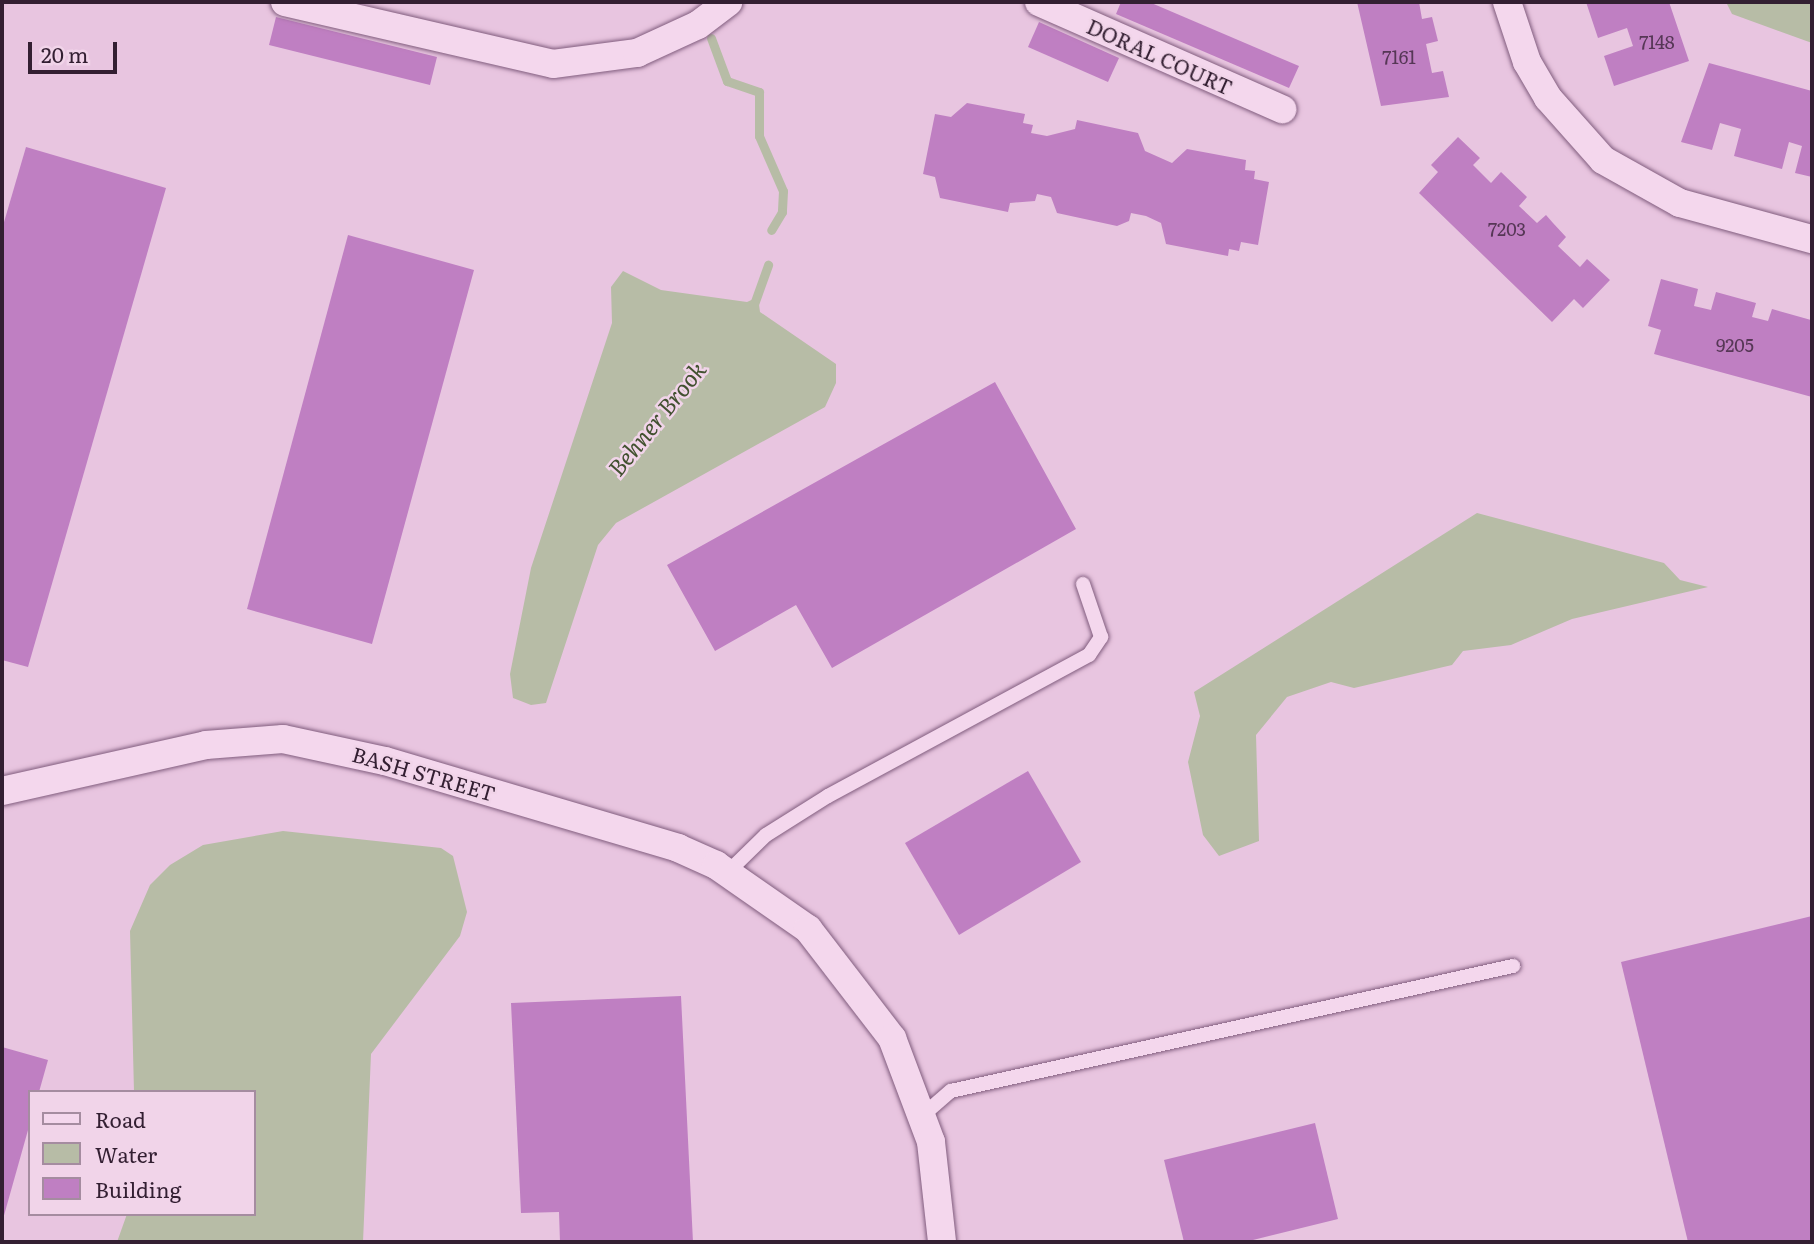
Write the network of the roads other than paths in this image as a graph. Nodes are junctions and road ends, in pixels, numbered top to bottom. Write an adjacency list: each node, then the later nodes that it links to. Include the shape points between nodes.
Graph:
1 (285, 2): 2 (street, via 553,64 638,53 698,24)
2 (728, 2)
3 (1039, 2): 5 (street, DORAL COURT)
4 (1507, 2): 6 (street, via 1527,62 1560,115 1604,160 1669,199)
5 (1282, 109)
6 (1812, 239)
7 (1083, 584): 9 (lane, via 1101,636 1089,655 828,796 766,835)
8 (2, 791): 9 (street, BASH STREET, via 220,743 309,741 678,848)
9 (727, 873): 11 (street, BASH STREET, via 817,939 892,1038)
10 (1513, 967): 11 (lane, via 951,1091)
11 (923, 1115): 12 (street, BASH STREET, via 940,1182)
12 (942, 1242)

